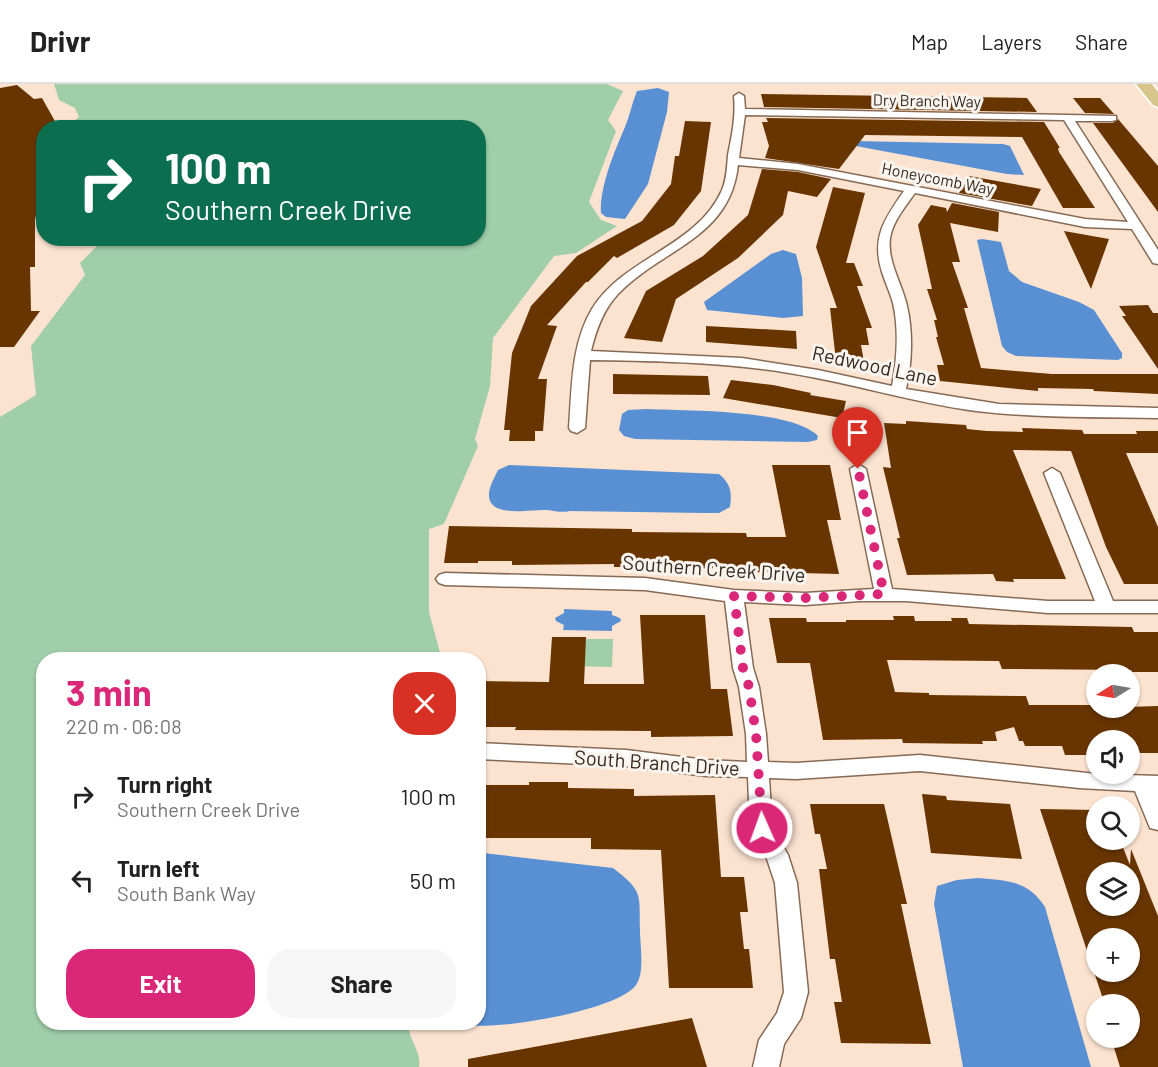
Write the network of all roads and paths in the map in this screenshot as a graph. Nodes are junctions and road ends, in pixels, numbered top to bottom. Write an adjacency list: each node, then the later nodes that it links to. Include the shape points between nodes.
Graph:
1 (1144, 84): 3 (main road)
2 (739, 96): 4 (street)
3 (1158, 102)
4 (741, 112): 5 (street, Dry Branch Way); 7 (street)
5 (1067, 117): 6 (street, Dry Branch Way); 9 (street)
6 (1112, 118)
7 (733, 161): 8 (street, Honeycomb Way, via 798,167); 11 (street, via 728,190 719,207 705,224 618,286 596,315)
8 (912, 189): 9 (street, Honeycomb Way, via 1085,223); 12 (street, via 887,225 884,239 883,257 901,308)
9 (1136, 226): 10 (street)
10 (1158, 260)
11 (583, 356): 12 (street, Redwood Lane, via 679,357 765,364); 14 (street)
12 (898, 393): 13 (street, Redwood Lane, via 977,406)
13 (1158, 413)
14 (577, 428)
15 (858, 469): 18 (street)
16 (1052, 473): 21 (street)
17 (445, 579): 19 (street, Southern Creek Drive, via 645,585)
18 (884, 594): 19 (street, Southern Creek Drive); 21 (street, Southern Creek Drive)
19 (734, 596): 23 (street)
20 (1158, 607): 21 (street, Southern Creek Drive)
21 (1107, 608)
22 (486, 750): 23 (street, South Branch Drive)
23 (760, 769): 24 (street, South Branch Drive, via 796,771 920,763 1080,780); 26 (street, via 762,828 786,883 796,992 788,1018 772,1040)
24 (1151, 783): 25 (street)
25 (1158, 822)
26 (766, 1067)

